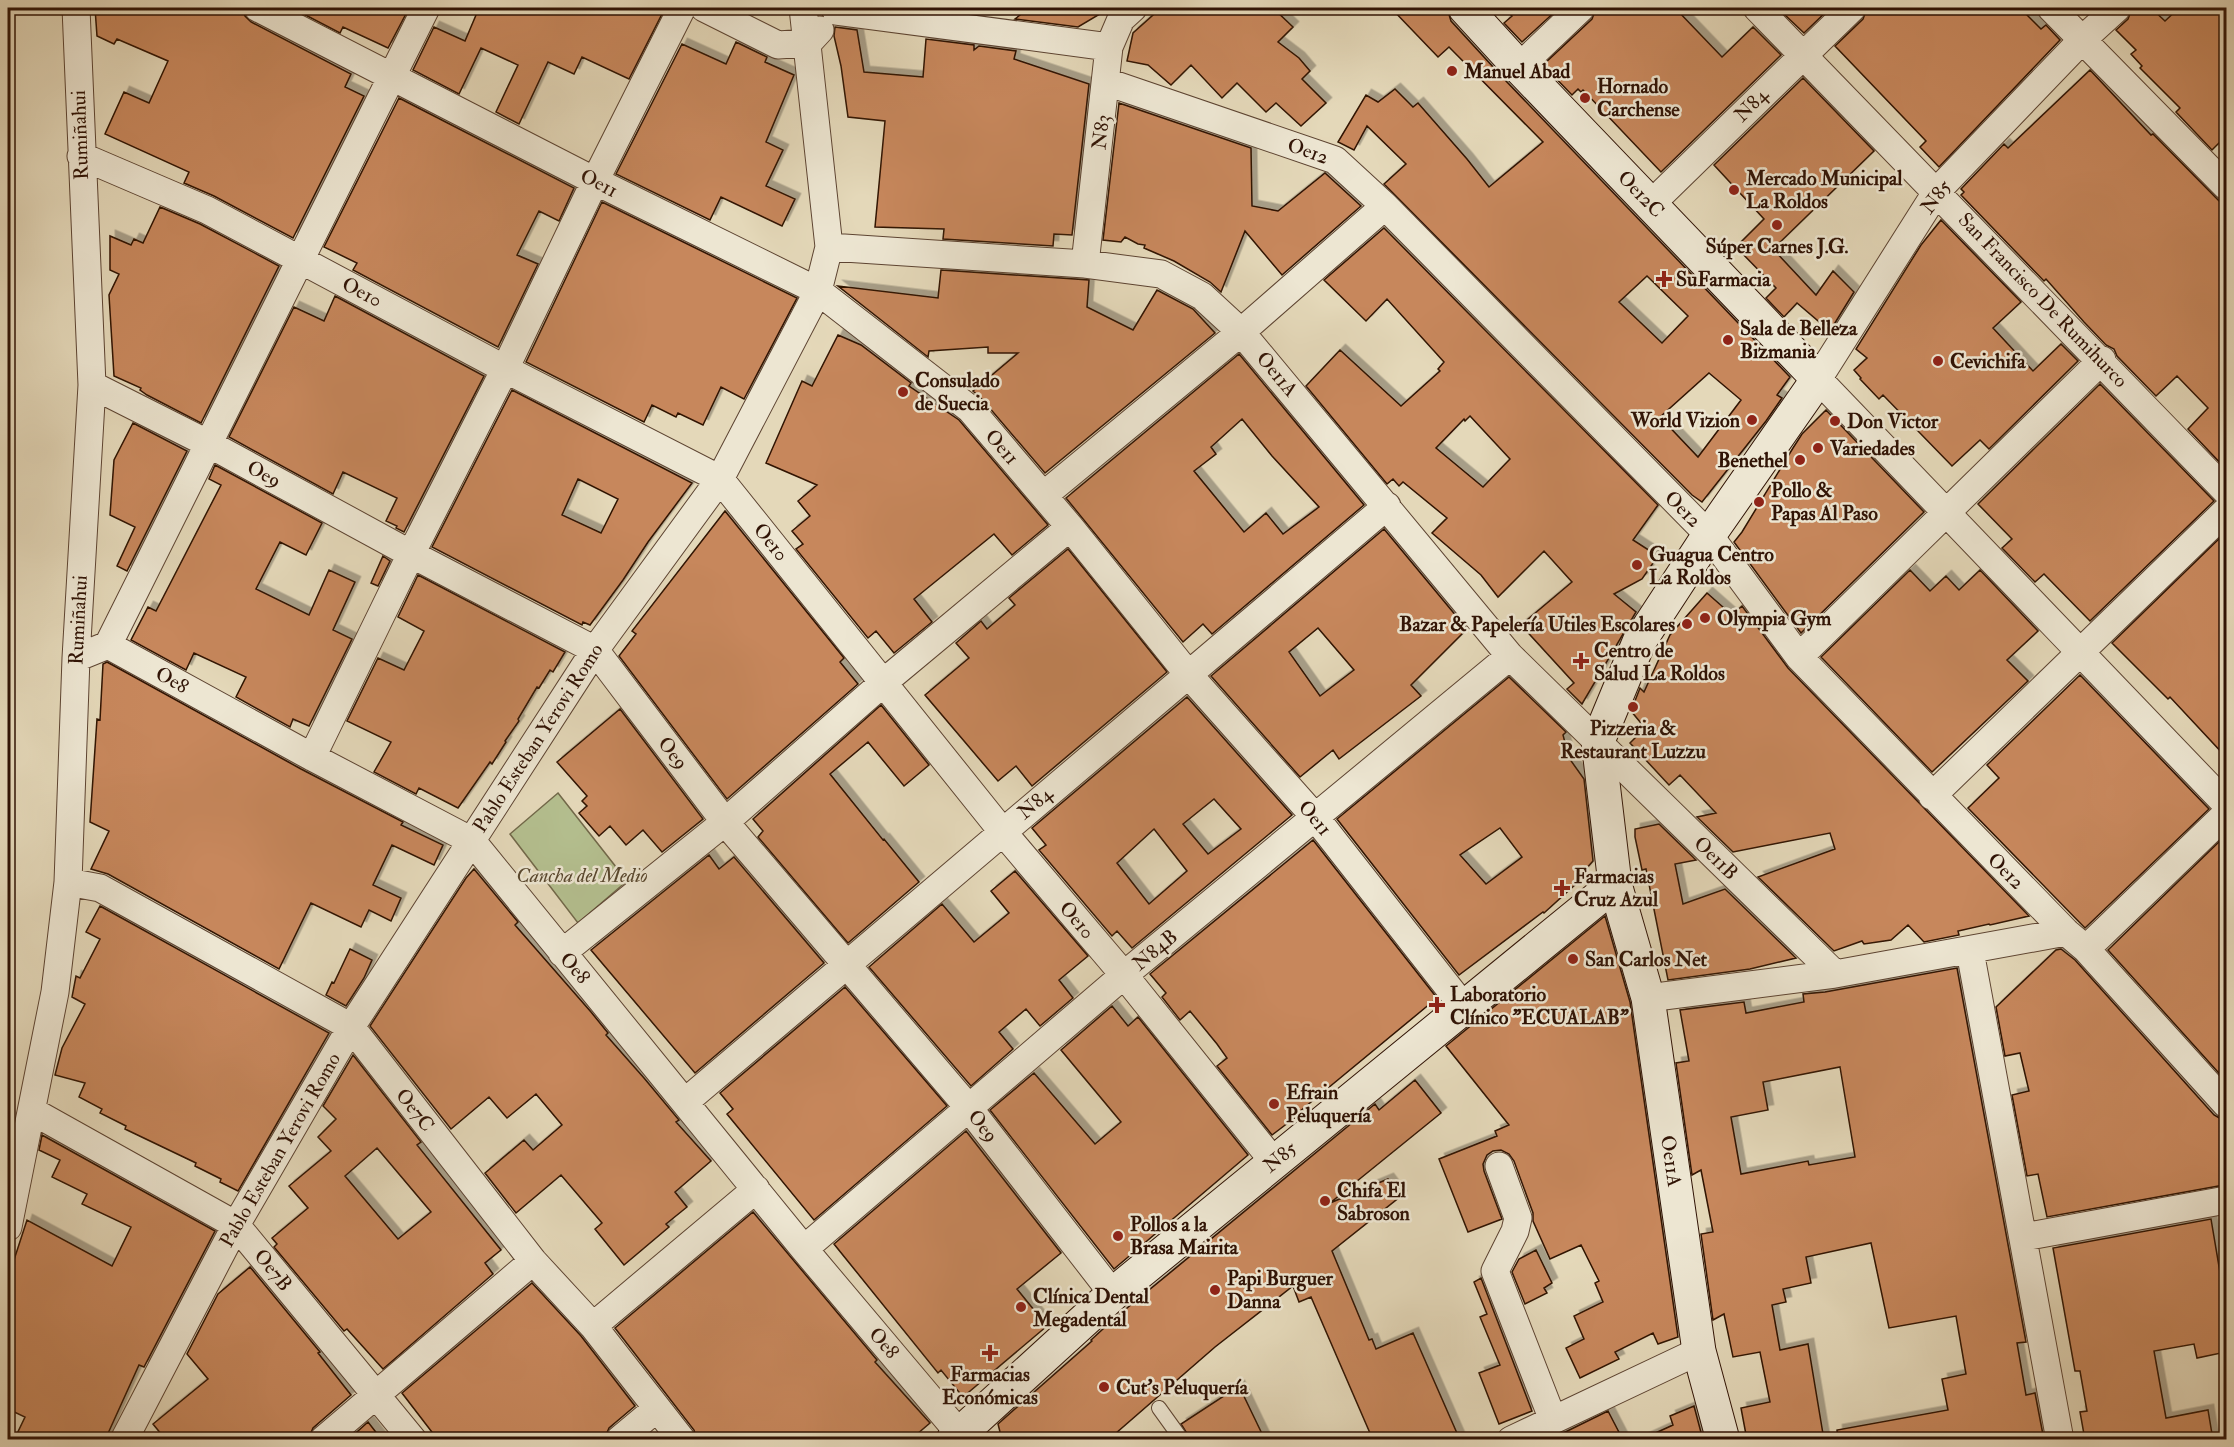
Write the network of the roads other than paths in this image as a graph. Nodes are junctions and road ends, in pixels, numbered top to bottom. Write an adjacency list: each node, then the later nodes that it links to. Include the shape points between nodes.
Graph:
1 (76, 8): 22 (street, Rumiñahui)
2 (258, 8): 20 (street, Oe11)
3 (426, 8): 20 (street)
4 (682, 8): 23 (street)
5 (704, 8): 16 (street, via 777,45)
6 (803, 8): 16 (street, Pablo Esteban Yerovi Romo)
7 (1133, 8): 17 (street, N83, via 1121,19)
8 (1465, 8): 19 (main road, Oe12C)
9 (1581, 8): 19 (street)
10 (1757, 8): 18 (street, San Francisco De Rumihurco)
11 (1852, 8): 18 (street, N84)
12 (2051, 8): 15 (street)
13 (2117, 8): 15 (street, N85)
14 (838, 9): 16 (street); 17 (street)
15 (2084, 39): 24 (street); 25 (street, N85)
16 (808, 43): 28 (street, Pablo Esteban Yerovi Romo)
17 (1109, 47): 21 (street, N83)
18 (1802, 54): 25 (street, San Francisco De Rumihurco); 26 (street, N84)
19 (1520, 68): 26 (main road, Oe12C)
20 (392, 76): 23 (street, Oe11); 29 (street)
21 (1107, 82): 27 (street, Oe12, via 1335,160); 30 (street, N83)
22 (81, 156): 29 (street, Oe10, via 207,210); 36 (street, Rumiñahui)
23 (595, 182): 31 (street, Oe11); 34 (street)
24 (2226, 186)
25 (1937, 191): 33 (street, San Francisco De Rumihurco); 35 (street, N85)
26 (1651, 204): 35 (main road, Oe12C)
27 (1385, 206): 32 (street); 45 (street, Oe12)
28 (829, 247): 30 (street, Oe11A); 31 (street, Pablo Esteban Yerovi Romo)
29 (301, 259): 34 (street, Oe10); 37 (street)
30 (1085, 264): 32 (street, Oe11A, via 1161,274 1202,296)
31 (818, 291): 38 (street, Pablo Esteban Yerovi Romo); 40 (street, Oe11, via 970,410)
32 (1241, 332): 40 (street); 41 (street, Oe11A)
33 (2102, 360): 39 (street, San Francisco De Rumihurco); 43 (street)
34 (505, 369): 38 (street, Oe10); 46 (street)
35 (1818, 379): 43 (street); 45 (main road)
36 (92, 385): 37 (street, Oe9); 52 (street, Rumiñahui)
37 (209, 444): 46 (street, Oe9); 47 (street)
38 (720, 478): 48 (street, Pablo Esteban Yerovi Romo); 54 (street, Oe10)
39 (2226, 491)
40 (1044, 495): 44 (street, Oe11)
41 (1387, 506): 50 (street, Oe11A); 53 (street, N84)
42 (2226, 511): 49 (street)
43 (1947, 514): 49 (street); 51 (street)
44 (1070, 527): 53 (street, Oe11); 54 (street)
45 (1709, 535): 51 (street, Oe12); 55 (main road, via 1639,642)
46 (411, 554): 48 (street, Oe9); 56 (street)
47 (108, 645): 52 (street); 56 (street, Oe8)
48 (595, 650): 61 (street, Oe9); 63 (street, Pablo Esteban Yerovi Romo)
49 (2079, 654): 57 (street); 58 (street)
50 (1510, 656): 55 (street, Oe11A); 60 (street, N84B)
51 (1799, 657): 57 (street, Oe12)
52 (76, 658): 64 (street, Rumiñahui)
53 (1188, 674): 60 (street, Oe11); 62 (street, N84)
54 (884, 682): 61 (street); 62 (street, Oe10)
55 (1598, 741): 65 (main road, Oe11A); 70 (street, Oe11B)
56 (312, 757): 63 (street, Oe8)
57 (1932, 796): 66 (street, Oe12)
58 (2226, 804)
59 (2226, 814): 66 (street)
60 (1315, 817): 71 (street, N84B); 73 (street, Oe11)
61 (725, 822): 68 (street); 69 (street, Oe9)
62 (1002, 831): 69 (street, N84); 71 (street, Oe10)
63 (472, 841): 68 (street, Oe8); 74 (street, Pablo Esteban Yerovi Romo)
64 (68, 882): 74 (street, Oe7C, via 100,888); 78 (street, Rumiñahui, via 55,992)
65 (1615, 884): 72 (main road, Oe11A); 73 (main road, N85)
66 (2076, 941): 67 (street); 76 (street, Oe12)
67 (1970, 951): 70 (street); 85 (street)
68 (562, 953): 75 (street, Oe8)
69 (847, 965): 75 (street, N84); 77 (street, Oe9)
70 (1834, 974): 72 (street)
71 (1124, 975): 77 (street, N84B); 79 (street, Oe10)
72 (1648, 998): 90 (main road, Oe11A)
73 (1463, 1006): 79 (main road, N85)
74 (351, 1027): 83 (street, Pablo Esteban Yerovi Romo); 87 (street, Oe7C)
75 (685, 1101): 81 (street, Oe8)
76 (2226, 1104)
77 (969, 1107): 86 (street, N84B); 88 (street, Oe9)
78 (32, 1111): 83 (street, Oe7B); 84 (street, Rumiñahui)
79 (1274, 1162): 88 (main road, N85)
80 (1499, 1166): 94 (street, via 1518,1218 1495,1271)
81 (756, 1189): 86 (street, Oe8); 89 (street)
82 (2226, 1200): 85 (street)
83 (236, 1225): 91 (street, Oe7B); 95 (street, Pablo Esteban Yerovi Romo)
84 (8, 1227)
85 (2024, 1237): 104 (street)
86 (804, 1249): 96 (street, Oe8)
87 (533, 1261): 89 (street, Oe7C); 91 (street)
88 (1113, 1294): 96 (main road, N85)
89 (593, 1326): 93 (street, Oe7C)
90 (1699, 1351): 94 (street); 103 (main road, Oe11A)
91 (375, 1395): 97 (street); 98 (street, Oe7B)
92 (1159, 1408): 101 (lane)
93 (656, 1409): 99 (street); 100 (street, Oe7C)
94 (1553, 1420): 102 (street)
95 (129, 1437)
96 (960, 1437)
97 (323, 1440)
98 (412, 1440)
99 (620, 1440)
100 (682, 1440)
101 (1182, 1440)
102 (1511, 1440)
103 (1723, 1440)
104 (2060, 1440)

